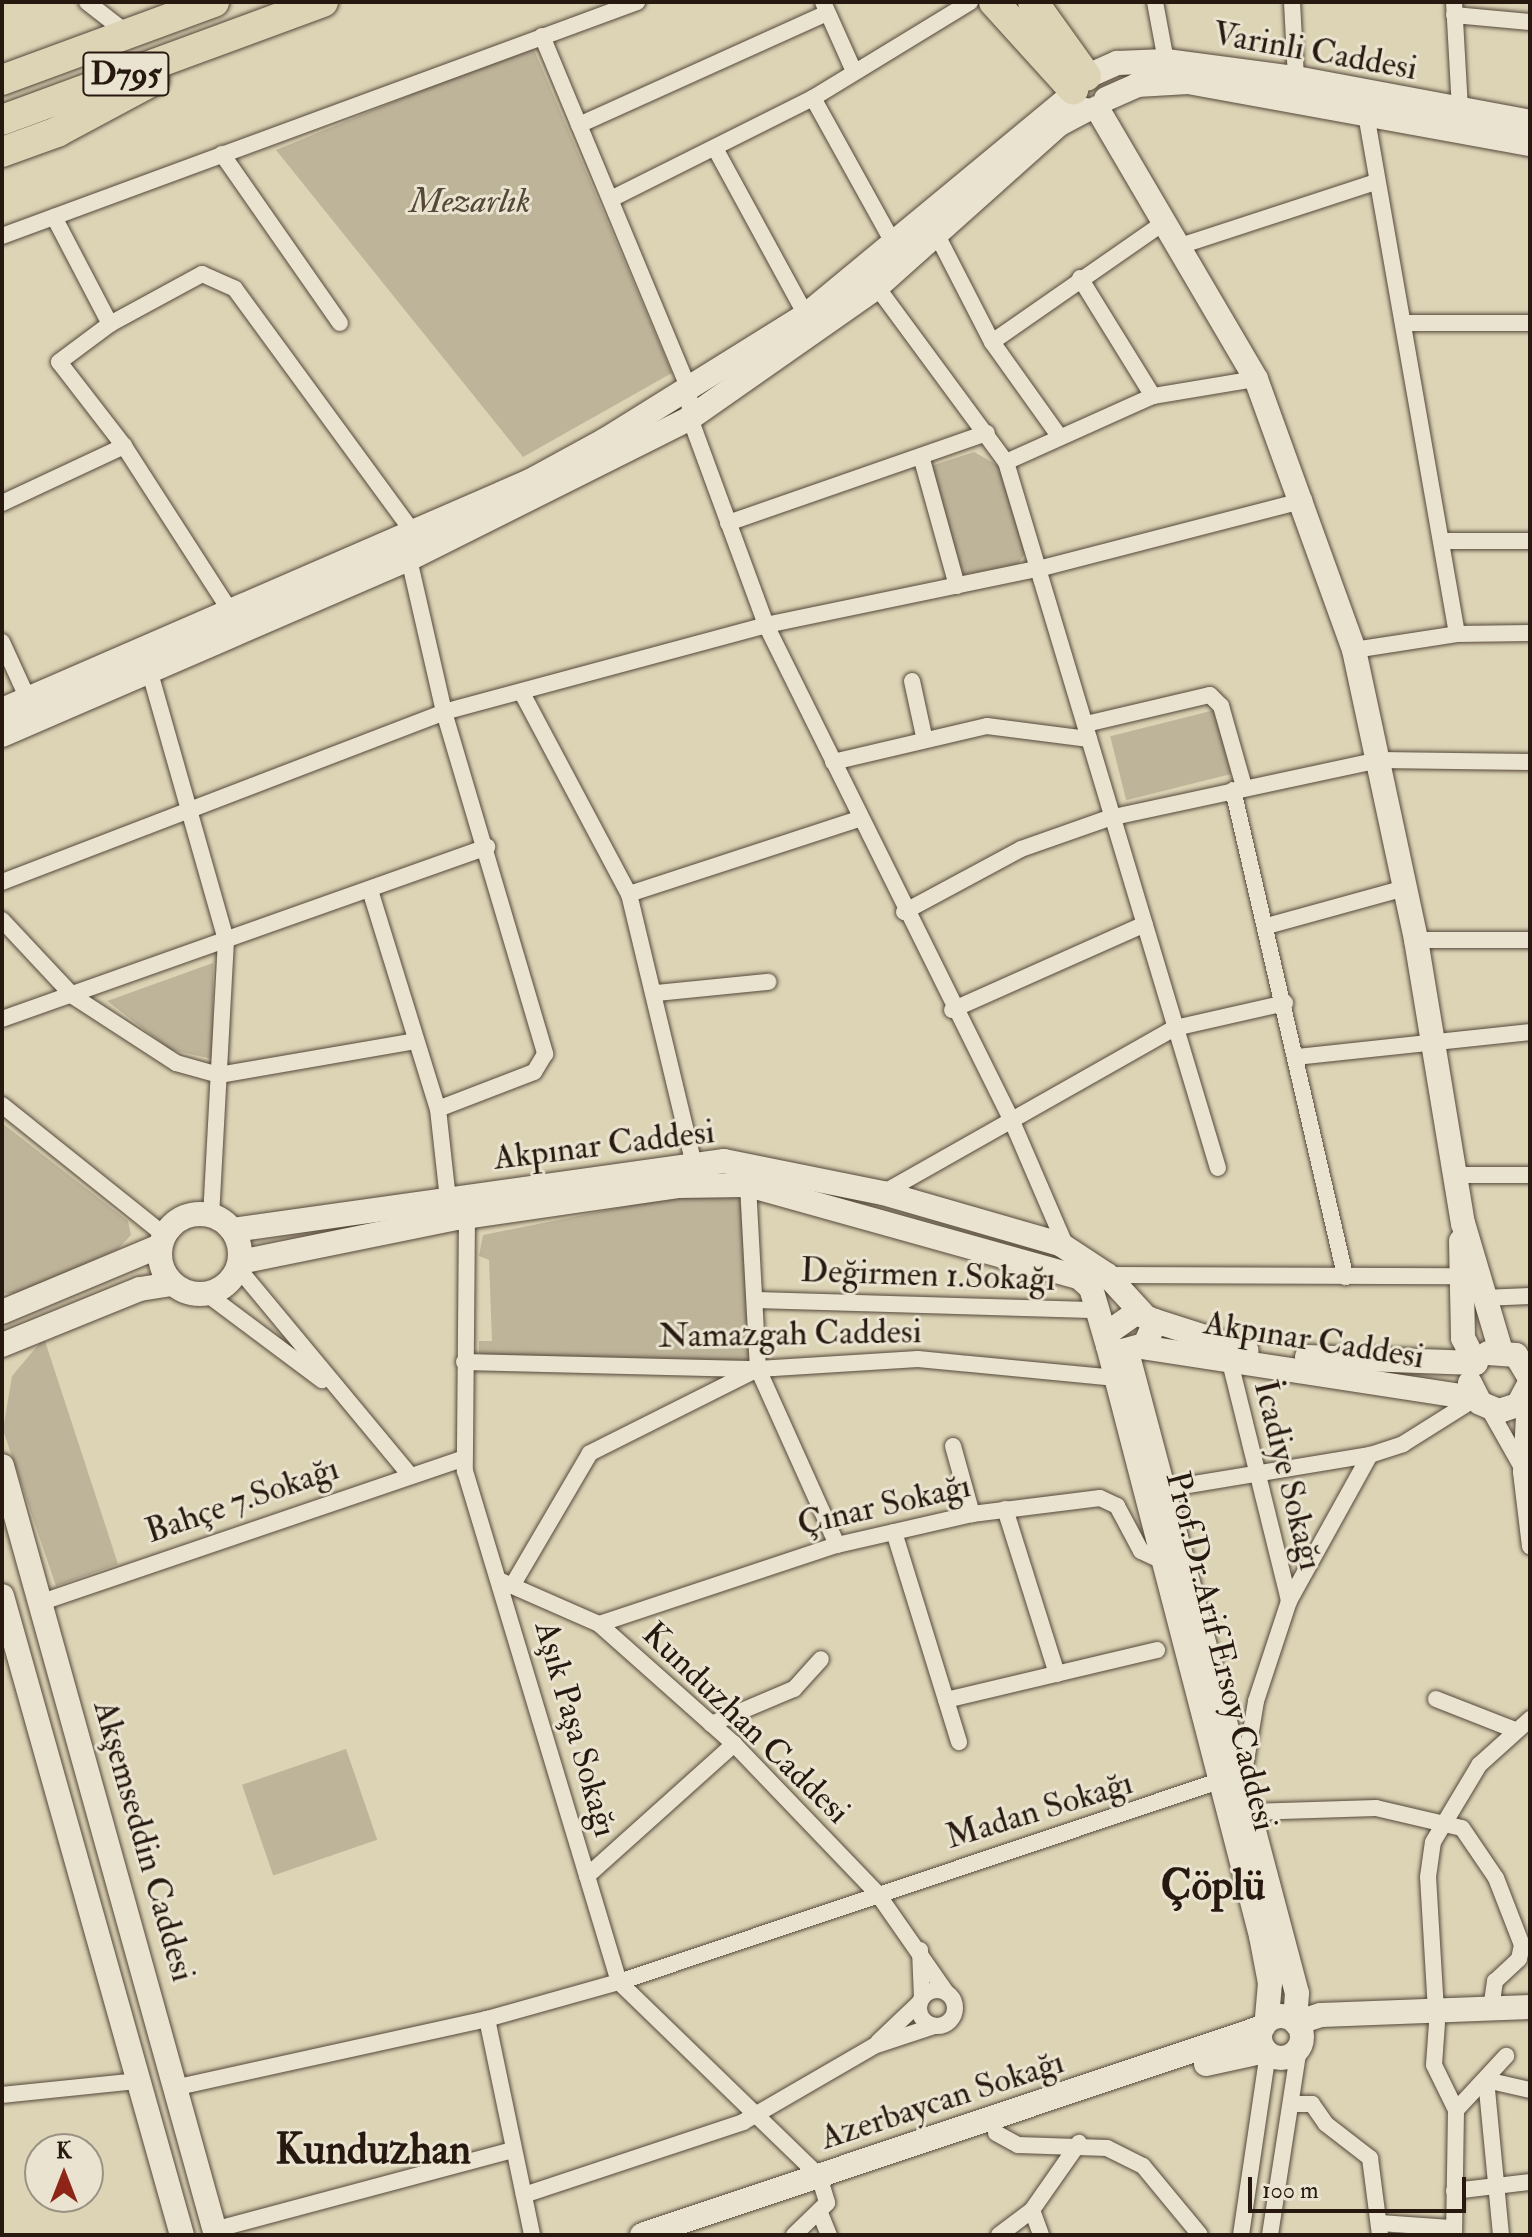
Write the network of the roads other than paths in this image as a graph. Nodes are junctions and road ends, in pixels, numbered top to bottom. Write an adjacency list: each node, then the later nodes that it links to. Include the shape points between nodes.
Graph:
1 (87, 2): 13 (street)
2 (212, 2): 13 (highway); 20 (highway, D795)
3 (323, 2): 14 (highway, D795)
4 (637, 2): 15 (street)
5 (970, 2): 18 (street)
6 (994, 2): 21 (highway)
7 (1155, 2): 17 (street)
8 (1292, 2): 19 (street)
9 (825, 7): 18 (street); 27 (street)
10 (1454, 8): 12 (street); 23 (street)
11 (1025, 9): 21 (highway)
12 (1530, 22)
13 (119, 27): 16 (highway)
14 (251, 28): 25 (highway, D795); 30 (highway, via 57,132)
15 (542, 36): 27 (street); 31 (street)
16 (2, 59)
17 (1166, 61): 19 (street, Varinli Caddesi); 21 (street, Varinli Caddesi, via 1117,63)
18 (853, 69): 22 (street)
19 (1296, 78): 23 (street, Varinli Caddesi)
20 (2, 80)
21 (1086, 91): 24 (street, Varinli Caddesi, via 1188,82); 35 (street); 37 (street, via 1058,125); 38 (street)
22 (813, 98): 29 (street); 38 (street)
23 (1460, 110): 26 (street, Varinli Caddesi)
24 (1366, 114): 28 (street, Varinli Caddesi); 32 (street)
25 (2, 120)
26 (1530, 122)
27 (579, 125): 33 (street)
28 (1530, 144)
29 (716, 150): 33 (street); 42 (street)
30 (2, 152)
31 (222, 154): 34 (street); 43 (street)
32 (1376, 182): 39 (street); 44 (street)
33 (611, 199): 49 (street)
34 (54, 217): 36 (street); 46 (street)
35 (1166, 221): 39 (street); 40 (street)
36 (2, 236)
37 (938, 237): 41 (street); 47 (street)
38 (894, 244): 42 (street)
39 (1180, 246): 48 (street)
40 (1080, 278): 47 (street); 50 (street)
41 (877, 287): 51 (street); 52 (street)
42 (806, 315): 49 (street)
43 (340, 323)
44 (1405, 323): 45 (street); 61 (street)
45 (1530, 323)
46 (110, 324): 54 (street, via 59,362); 60 (street, via 202,274 225,280)
47 (992, 342): 53 (street)
48 (1256, 379): 50 (street); 57 (street)
49 (689, 389): 51 (street); 60 (street, via 530,481)
50 (1153, 396): 53 (street)
51 (690, 418): 59 (street); 63 (street)
52 (987, 433): 55 (street); 56 (street)
53 (1059, 436): 56 (street)
54 (124, 446): 58 (street); 66 (street)
55 (921, 456): 59 (street); 65 (street)
56 (1006, 462): 64 (street)
57 (1304, 500): 64 (street); 71 (street)
58 (2, 503)
59 (728, 523): 67 (street)
60 (412, 531): 66 (street)
61 (1443, 541): 62 (street); 69 (street)
62 (1530, 541)
63 (409, 559): 72 (street); 77 (street)
64 (1042, 568): 65 (street); 78 (street)
65 (957, 586): 67 (street)
66 (229, 609): 75 (street)
67 (766, 625): 74 (street); 82 (street)
68 (1530, 633): 69 (street)
69 (1457, 634): 71 (street)
70 (2, 642): 75 (street)
71 (1354, 650): 81 (street)
72 (150, 673): 79 (street); 85 (street)
73 (912, 681): 80 (street)
74 (522, 693): 77 (street); 92 (street)
75 (28, 699): 76 (street)
76 (2, 710)
77 (444, 712): 85 (street); 88 (street)
78 (1087, 731): 80 (street, via 987,726); 84 (street, via 1210,695 1221,706); 86 (street)
79 (2, 735)
80 (924, 736): 82 (street)
81 (1380, 760): 83 (street); 84 (street); 90 (street)
82 (833, 762): 87 (street)
83 (1530, 762)
84 (1239, 789): 86 (street); 96 (street)
85 (187, 812): 89 (street); 97 (street)
86 (1109, 818): 93 (street, via 1021,849); 95 (street)
87 (859, 819): 92 (street); 93 (street)
88 (487, 847): 91 (street); 113 (street, via 545,1054 534,1072)
89 (2, 882)
90 (1405, 888): 96 (street); 98 (street)
91 (370, 890): 97 (street); 108 (street)
92 (629, 894): 101 (street)
93 (904, 912): 104 (street)
94 (2, 920): 102 (street)
95 (1145, 924): 104 (street); 106 (street)
96 (1267, 926): 103 (street)
97 (226, 940): 102 (street); 111 (street)
98 (1416, 940): 99 (street); 109 (street)
99 (1530, 940)
100 (768, 982): 101 (street)
101 (657, 993): 115 (street)
102 (73, 996): 105 (street); 111 (street, via 138,1044)
103 (1285, 1003): 106 (street); 110 (street)
104 (952, 1010): 114 (street)
105 (2, 1019)
106 (1175, 1028): 114 (street); 116 (street)
107 (1530, 1032): 109 (street)
108 (415, 1041): 111 (street); 113 (street)
109 (1434, 1042): 110 (street); 117 (street)
110 (1296, 1057): 131 (street)
111 (219, 1075): 122 (street)
112 (2, 1105): 126 (street)
113 (438, 1109): 121 (street)
114 (1011, 1119): 120 (street); 127 (street)
115 (694, 1164): 120 (street, Akpınar Caddesi, via 754,1164); 121 (street, Akpınar Caddesi)
116 (1218, 1168)
117 (1455, 1175): 118 (street); 124 (street)
118 (1530, 1175)
119 (748, 1185): 123 (street, Akpınar Caddesi, via 678,1186); 136 (street); 137 (street, Akpınar Caddesi, via 1060,1270 1091,1288)
120 (883, 1193): 127 (street, Akpınar Caddesi)
121 (448, 1200): 125 (street, Akpınar Caddesi)
122 (211, 1215): 125 (street); 126 (street, via 184,1217)
123 (467, 1217): 128 (street, Akpınar Caddesi); 143 (street, Aşık Paşa Sokağı)
124 (1463, 1223): 130 (street); 135 (street)
125 (233, 1230): 128 (street)
126 (162, 1241): 132 (street); 138 (street)
127 (1066, 1247): 129 (street, Akpınar Caddesi)
128 (239, 1265): 133 (street, via 226,1285); 149 (street)
129 (1107, 1275): 131 (street); 139 (street, Akpınar Caddesi)
130 (1458, 1276): 131 (street); 145 (street, via 1463,1338)
131 (1345, 1277)
132 (172, 1284): 133 (street); 141 (street, via 140,1289)
133 (207, 1294): 149 (street)
134 (1530, 1296): 135 (street)
135 (1483, 1298): 142 (street)
136 (756, 1300): 137 (street, Değirmen 1.Sokağı); 146 (street)
137 (1099, 1310): 140 (street, Akpınar Caddesi)
138 (2, 1312)
139 (1149, 1317): 140 (street, via 1126,1316); 140 (street, via 1155,1333); 145 (street, Akpınar Caddesi, via 1225,1346 1281,1355)
140 (1121, 1344): 144 (street, Akpınar Caddesi); 147 (street, Prof.Dr.Arif Ersoy Caddesi); 158 (street, Prof.Dr.Arif Ersoy Caddesi)
141 (2, 1345)
142 (1501, 1351): 145 (street); 148 (street, via 1516,1355)
143 (464, 1362): 146 (street, Namazgah Caddesi); 153 (street, Aşık Paşa Sokağı)
144 (1230, 1362): 150 (street, Akpınar Caddesi); 156 (street, İcadiye Sokağı)
145 (1476, 1363): 150 (street, via 1470,1376)
146 (758, 1369): 147 (street, Namazgah Caddesi, via 918,1359); 162 (street); 165 (street, via 590,1453)
147 (1116, 1378): 164 (street, Prof.Dr.Arif Ersoy Caddesi)
148 (1529, 1383): 150 (street, via 1509,1409); 155 (street)
149 (342, 1395): 157 (street)
150 (1482, 1404): 152 (street); 155 (street)
151 (953, 1446): 160 (street)
152 (1370, 1455): 156 (street); 167 (street)
153 (464, 1458): 157 (street, Bahçe 7.Sokağı); 165 (street, Aşık Paşa Sokağı, via 471,1499)
154 (2, 1466): 168 (street, Akşemseddin Caddesi)
155 (1524, 1469): 163 (street)
156 (1255, 1472): 158 (street); 167 (street, İcadiye Sokağı)
157 (408, 1473): 168 (street, Bahçe 7.Sokağı)
158 (1164, 1489): 180 (street, Prof.Dr.Arif Ersoy Caddesi)
159 (1005, 1509): 160 (street, Çınar Sokağı); 164 (street, Çınar Sokağı, via 1109,1501 1141,1551); 172 (street)
160 (972, 1514): 161 (street, Çınar Sokağı)
161 (894, 1532): 162 (street, Çınar Sokağı); 174 (street)
162 (837, 1545): 169 (street, Çınar Sokağı)
163 (1530, 1546)
164 (1162, 1561): 180 (street, Prof.Dr.Arif Ersoy Caddesi)
165 (506, 1584): 169 (street, Kunduzhan Caddesi); 183 (street, Aşık Paşa Sokağı)
166 (2, 1596): 200 (street, Akşemseddin Caddesi)
167 (1289, 1601): 180 (street)
168 (42, 1602): 201 (street, Akşemseddin Caddesi)
169 (599, 1624): 176 (street, Kunduzhan Caddesi)
170 (1157, 1650): 172 (street)
171 (821, 1659): 176 (street, via 794,1689)
172 (1057, 1674): 174 (street)
173 (1436, 1699): 177 (street)
174 (946, 1700): 178 (street)
175 (1530, 1719): 177 (street)
176 (711, 1724): 179 (street, Kunduzhan Caddesi)
177 (1515, 1730): 182 (street, via 1479,1765)
178 (959, 1742)
179 (734, 1744): 183 (street); 184 (street, Kunduzhan Caddesi)
180 (1231, 1782): 181 (street, Prof.Dr.Arif Ersoy Caddesi); 184 (street, Madan Sokağı); 196 (street, Prof.Dr.Arif Ersoy Caddesi, via 1270,1983)
181 (1250, 1812): 182 (street, via 1376,1808); 195 (street, Prof.Dr.Arif Ersoy Caddesi, via 1297,1993)
182 (1444, 1820): 190 (street, via 1462,1828 1496,1878 1522,1945 1519,1959 1495,1981); 191 (street, via 1428,1877)
183 (587, 1876): 186 (street, Aşık Paşa Sokağı)
184 (877, 1893): 185 (street, Kunduzhan Caddesi); 186 (street, Madan Sokağı)
185 (919, 1949): 187 (street, Kunduzhan Caddesi); 188 (street)
186 (619, 1982): 192 (street, Madan Sokağı); 206 (street, Aşık Paşa Sokağı)
187 (946, 1992): 188 (street, via 931,1991); 194 (street, via 956,2004 954,2016)
188 (921, 2001): 194 (street, via 920,2015); 197 (street)
189 (1530, 2007): 190 (street)
190 (1491, 2009): 191 (street)
191 (1437, 2017): 193 (street); 195 (street); 205 (street, via 1434,2065)
192 (487, 2019): 201 (street, Madan Sokağı); 209 (street)
193 (1530, 2021)
194 (934, 2026): 197 (street)
195 (1298, 2031): 196 (street, via 1282,2016); 196 (street, via 1288,2056); 204 (street, Prof.Dr.Arif Ersoy Caddesi)
196 (1266, 2038): 207 (street, Azerbaycan Sokağı); 213 (street, Azerbaycan Sokağı); 228 (street, Prof.Dr.Arif Ersoy Caddesi)
197 (874, 2046): 206 (street)
198 (1506, 2056): 199 (street)
199 (1486, 2080): 202 (street); 205 (street); 211 (street)
200 (138, 2081): 203 (street); 219 (street, Akşemseddin Caddesi)
201 (178, 2087): 218 (street, Akşemseddin Caddesi)
202 (1530, 2090)
203 (2, 2095)
204 (1291, 2104): 216 (street, via 1312,2104 1326,2124 1370,2158); 229 (street, Prof.Dr.Arif Ersoy Caddesi)
205 (1456, 2110): 212 (street)
206 (751, 2113): 213 (street, Aşık Paşa Sokağı); 214 (street, via 743,2122)
207 (996, 2133): 208 (street, via 1018,2145); 213 (street, Azerbaycan Sokağı)
208 (1079, 2143): 215 (street); 227 (street, via 1143,2166)
209 (513, 2150): 214 (street); 218 (street)
210 (1530, 2182): 211 (street)
211 (1500, 2185): 212 (street); 230 (street)
212 (1454, 2191): 217 (street)
213 (821, 2193): 221 (street, Azerbaycan Sokağı); 222 (street, Azerbaycan Sokağı); 223 (street); 224 (street)
214 (524, 2195): 220 (street)
215 (1032, 2210): 225 (street); 226 (street)
216 (1380, 2229): 217 (street)
217 (1453, 2232)
218 (215, 2233)
219 (182, 2235)
220 (532, 2235)
221 (642, 2235)
222 (686, 2235)
223 (794, 2235)
224 (829, 2235)
225 (999, 2235)
226 (1041, 2235)
227 (1200, 2235)
228 (1241, 2235)
229 (1270, 2235)
230 (1501, 2235)

